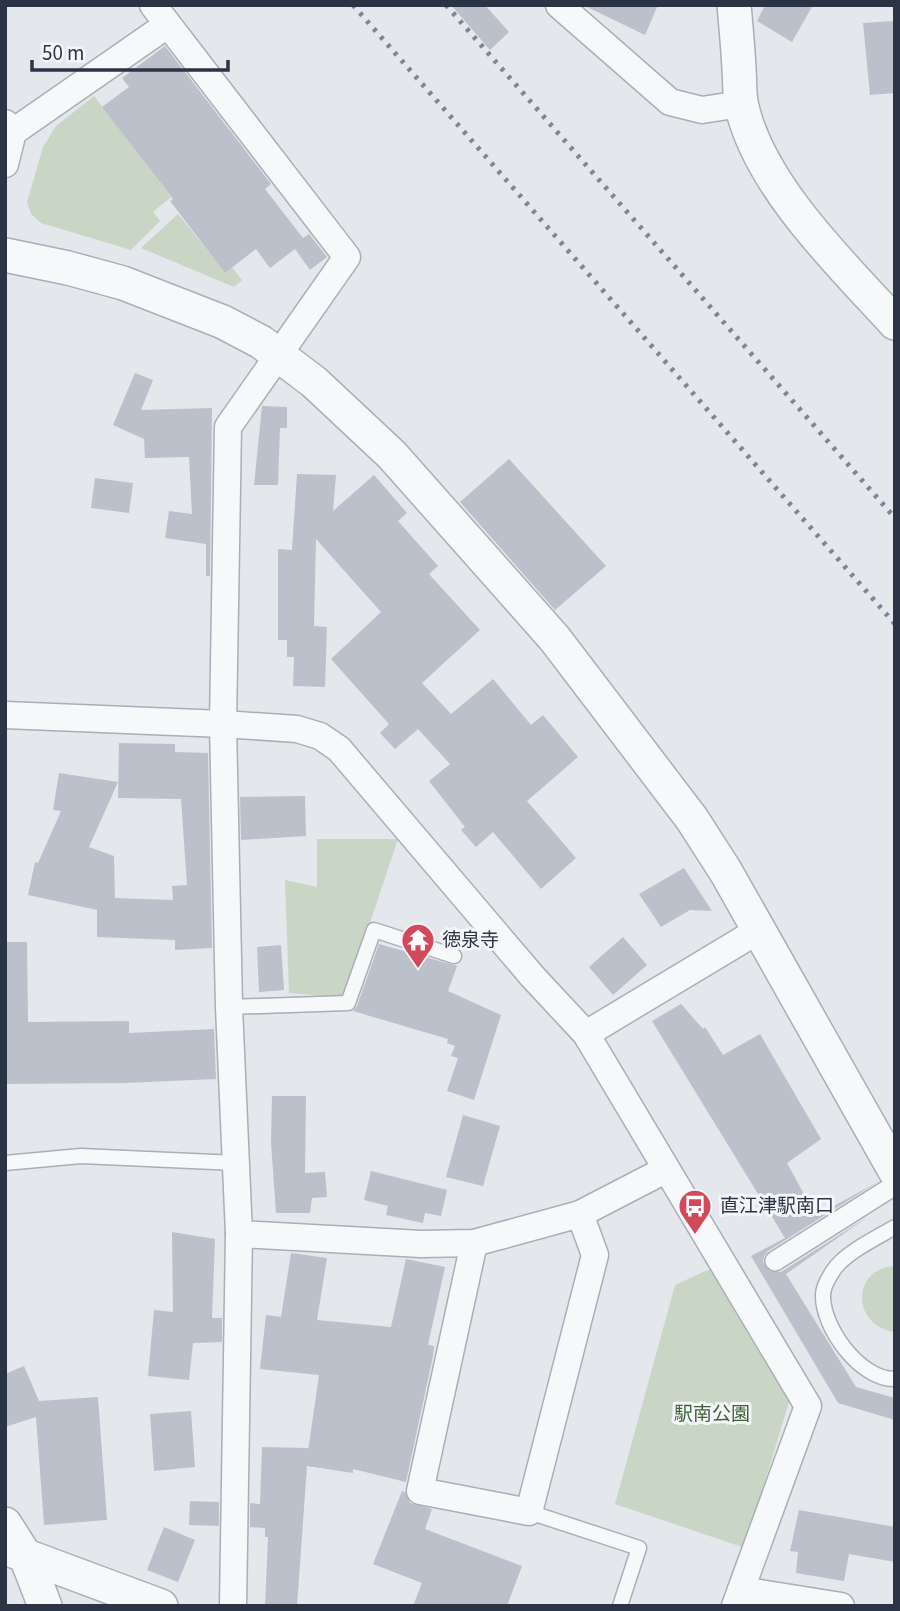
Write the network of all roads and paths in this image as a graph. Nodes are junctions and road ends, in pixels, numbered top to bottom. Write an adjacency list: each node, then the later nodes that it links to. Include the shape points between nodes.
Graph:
1 (559, 5): 4 (street, via 670,102 702,110)
2 (734, 5): 4 (street)
3 (160, 15): 5 (street); 9 (street, via 347,257)
4 (741, 104): 8 (street, via 750,135 789,200)
5 (9, 128): 6 (street)
6 (5, 164)
7 (5, 255): 9 (street, via 123,283 223,322)
8 (895, 323)
9 (278, 355): 11 (street, via 228,427); 12 (street, via 392,455 555,639 692,819)
10 (5, 715): 11 (street)
11 (223, 724): 14 (street); 15 (street, via 296,729 320,736 339,749)
12 (759, 930): 15 (street); 19 (street)
13 (454, 956): 14 (lane, via 374,930 348,1003)
14 (229, 1007): 17 (street)
15 (586, 1034): 18 (street)
16 (5, 1163): 17 (lane, via 81,1156)
17 (236, 1163): 23 (street)
18 (665, 1170): 21 (street); 30 (street, via 808,1406)
19 (895, 1171)
20 (895, 1185): 25 (street)
21 (580, 1214): 24 (street); 27 (street, via 595,1255)
22 (895, 1227): 26 (lane, via 835,1267 822,1293 826,1316 853,1361 868,1372)
23 (239, 1234): 24 (street); 33 (street)
24 (474, 1243): 27 (street, via 420,1491)
25 (775, 1261)
26 (895, 1379)
27 (529, 1512): 34 (lane, via 639,1548)
28 (5, 1524): 29 (street)
29 (16, 1553): 31 (street); 32 (street)
30 (738, 1598): 35 (street)
31 (45, 1606)
32 (161, 1606)
33 (233, 1606)
34 (620, 1606)
35 (841, 1606)

